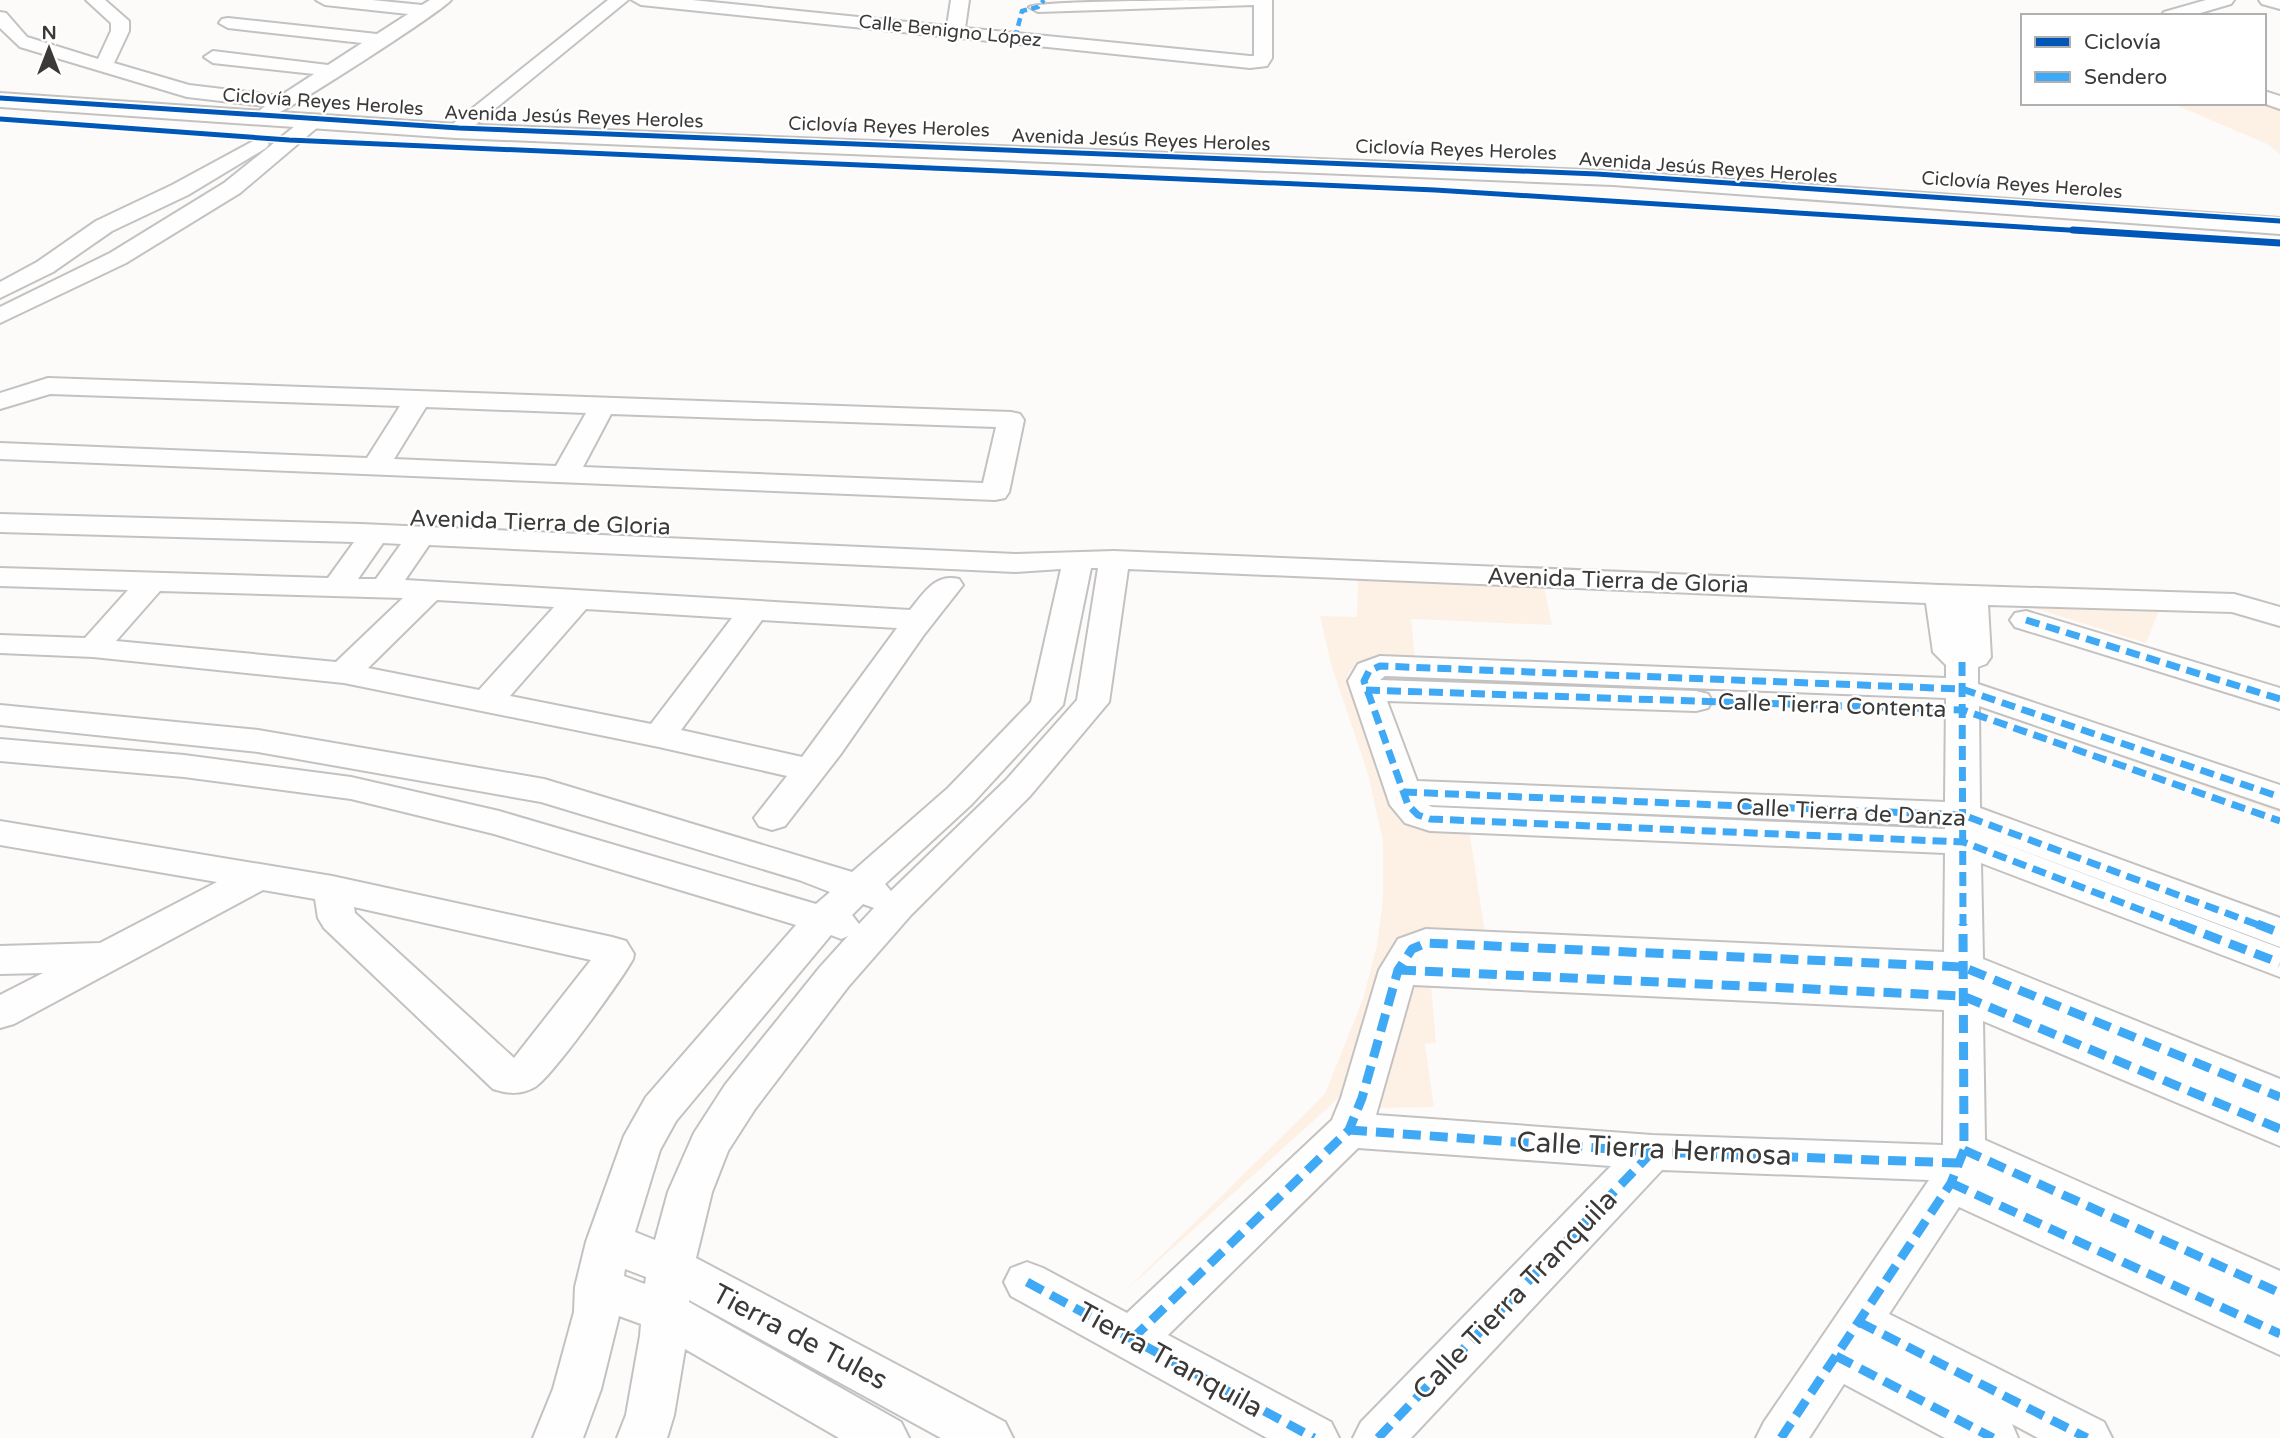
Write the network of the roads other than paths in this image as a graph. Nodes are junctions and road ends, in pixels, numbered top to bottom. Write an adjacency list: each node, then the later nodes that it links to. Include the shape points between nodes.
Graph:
1 (96, 0): 12 (street)
2 (325, 0): 14 (street)
3 (442, 0): 14 (street)
4 (619, 0): 27 (street)
5 (641, 0): 17 (street, Calle Benigno López)
6 (960, 0): 17 (street)
7 (1263, 0): 10 (street); 19 (street, Calle Benigno López, via 1264,58 1260,62)
8 (2225, 0): 15 (street)
9 (2268, 0): 11 (street)
10 (1135, 2): 13 (street); 19 (street)
11 (2280, 4)
12 (120, 7): 21 (street, via 120,31)
13 (1038, 7)
14 (426, 11): 18 (street)
15 (2176, 14)
16 (0, 16): 21 (street, via 21,41)
17 (955, 32): 19 (street, Calle Benigno López)
18 (382, 40): 20 (street, via 226,17); 22 (street)
19 (1150, 51)
20 (203, 64): 22 (street); 23 (street)
21 (104, 65): 23 (street)
22 (333, 71): 26 (street)
23 (172, 87): 26 (street)
24 (0, 100): 26 (street, Avenida Jesús Reyes Heroles)
25 (0, 117): 26 (street, Avenida Jesús Reyes Heroles)
26 (279, 123): 27 (street, Avenida Jesús Reyes Heroles); 28 (street, Avenida Jesús Reyes Heroles); 31 (street, via 180,190 104,226); 32 (street, via 232,188)
27 (456, 131): 28 (street, Avenida Jesús Reyes Heroles)
28 (1434, 178): 29 (street, Avenida Jesús Reyes Heroles, via 1613,178); 30 (street, Avenida Jesús Reyes Heroles)
29 (2280, 226)
30 (2280, 240)
31 (62, 256): 32 (street); 33 (street)
32 (118, 258): 34 (street)
33 (0, 291)
34 (0, 316)
35 (418, 399): 36 (street, via 48,386); 37 (street); 39 (street)
36 (0, 401)
37 (603, 405): 40 (street); 40 (street, via 1011,420 995,492)
38 (0, 451): 39 (street)
39 (376, 466): 40 (street)
40 (565, 474)
41 (0, 504): 45 (street, Avenida Tierra de Gloria, via 1014,541)
42 (0, 523): 43 (street, Avenida Tierra de Gloria)
43 (374, 534): 44 (street, Avenida Tierra de Gloria); 50 (street)
44 (421, 536): 45 (street, Avenida Tierra de Gloria, via 1015,563); 51 (street)
45 (1078, 559): 46 (street, Avenida Tierra de Gloria); 81 (street, via 1047,705 960,796)
46 (1114, 560): 53 (street, Avenida Tierra de Gloria); 83 (street, via 1093,702 1018,788)
47 (0, 577): 48 (street)
48 (152, 582): 50 (street); 65 (street)
49 (948, 585): 61 (street)
50 (336, 588): 51 (street)
51 (384, 589): 52 (street)
52 (429, 590): 55 (street); 66 (street)
53 (1940, 594): 54 (street, Avenida Tierra de Gloria); 67 (street, via 1949,652)
54 (1974, 595): 56 (street, Avenida Tierra de Gloria); 67 (street, via 1975,657)
55 (578, 599): 59 (street); 69 (street)
56 (2158, 601): 58 (street); 63 (street)
57 (2280, 601): 58 (street)
58 (2234, 603): 60 (street)
59 (754, 610): 61 (street); 71 (street)
60 (2280, 617)
61 (916, 620): 73 (street)
62 (2026, 620): 68 (street)
63 (2280, 639)
64 (0, 644): 65 (street)
65 (93, 648): 66 (street)
66 (344, 673): 69 (street)
67 (1962, 687): 74 (street, Calle Tierra Contenta); 75 (street, Calle Tierra Contenta, via 1373,678); 77 (street, Calle Tierra Contenta); 78 (street)
68 (2280, 699)
69 (487, 701): 71 (street)
70 (0, 715): 81 (street, via 258,741 544,791)
71 (659, 736): 73 (street)
72 (0, 750): 84 (street, via 184,766 351,788 499,824)
73 (810, 769): 76 (street)
74 (2280, 797)
75 (1410, 804): 78 (street, Calle Tierra de Danza, via 1444,819)
76 (772, 818)
77 (2280, 821)
78 (1963, 828): 85 (street, Calle Tierra de Danza); 89 (street, Calle Tierra de Danza); 90 (street)
79 (0, 833): 80 (street)
80 (258, 877): 82 (street); 87 (street)
81 (857, 887): 83 (street); 84 (street)
82 (332, 889): 82 (street, via 612,951 614,959 527,1071 508,1078 337,918)
83 (898, 906): 86 (street)
84 (823, 919): 86 (street); 97 (street, via 661,1109 639,1148)
85 (2280, 933)
86 (872, 935): 100 (street, via 740,1097 709,1145 690,1192)
87 (106, 957): 88 (street); 91 (street)
88 (0, 960)
89 (2280, 963)
90 (1963, 981): 92 (street); 93 (street, via 1412,956); 94 (street); 96 (street)
91 (0, 1013)
92 (2280, 1097)
93 (1349, 1129): 95 (street, Calle Tierra Hermosa); 103 (street)
94 (2280, 1129)
95 (1652, 1152): 96 (street, Calle Tierra Hermosa); 110 (street, Calle Tierra Tranquila)
96 (1958, 1165): 101 (street, Calle Tierra Hermosa); 102 (street, Calle Tierra Hermosa); 104 (street)
97 (609, 1242): 99 (street); 100 (street, Tierra de Tules)
98 (1027, 1282): 103 (street, Tierra Tranquila)
99 (598, 1287): 100 (street, Tierra de Tules); 105 (street, via 597,1312 577,1389)
100 (667, 1289): 106 (street, via 664,1336); 107 (street, Tierra de Tules); 108 (street, Tierra de Tules)
101 (2280, 1293)
102 (2280, 1334)
103 (1132, 1339): 109 (street, Tierra Tranquila)
104 (1847, 1339): 111 (street); 112 (street); 113 (street)
105 (558, 1438)
106 (642, 1438)
107 (884, 1438)
108 (988, 1438)
109 (1314, 1438)
110 (1378, 1438)
111 (1782, 1438)
112 (1993, 1438)
113 (2087, 1438)

